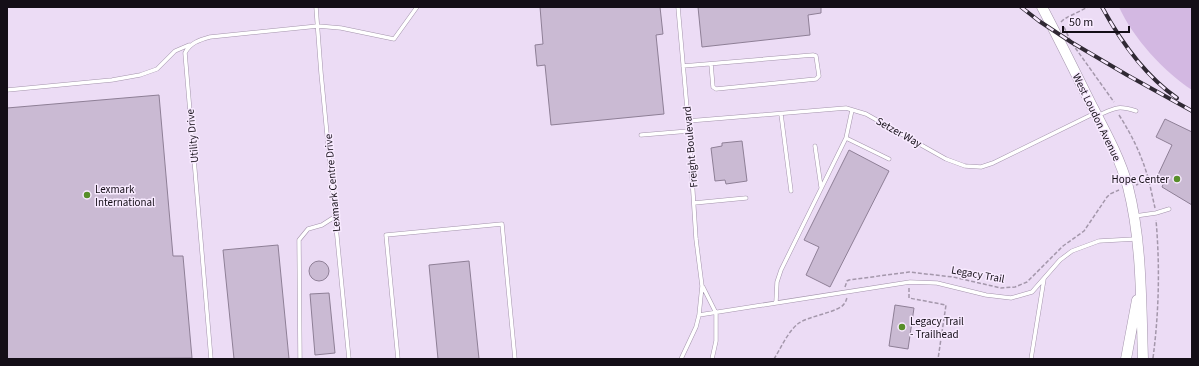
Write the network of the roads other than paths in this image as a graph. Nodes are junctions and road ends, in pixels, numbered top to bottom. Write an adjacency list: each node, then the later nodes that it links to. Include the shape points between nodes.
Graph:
1 (316, 7): 5 (lane, Lexmark Centre Drive)
2 (417, 7): 5 (lane, via 394,38)
3 (678, 7): 8 (lane, Freight Boulevard)
4 (1042, 7): 13 (main road, West Loudon Avenue)
5 (318, 26): 6 (lane, via 210,37); 25 (lane, Lexmark Centre Drive)
6 (193, 43): 9 (lane, via 175,51 157,69 140,75); 34 (lane, Utility Drive, via 185,53)
7 (711, 64): 7 (lane, via 813,54 816,56 819,76 816,79 716,90 712,87); 8 (lane)
8 (683, 66): 14 (lane, Freight Boulevard)
9 (7, 90)
10 (852, 110): 12 (lane, Setzer Way, via 846,108); 13 (lane, Setzer Way, via 866,114 946,159 965,166 981,167); 17 (lane)
11 (1136, 111): 13 (lane, Setzer Way, via 1124,107)
12 (781, 114): 14 (lane, Setzer Way); 21 (lane)
13 (1097, 114): 26 (main road, West Loudon Avenue, via 1121,167)
14 (688, 122): 15 (lane, Freight Boulevard)
15 (689, 131): 16 (lane); 23 (lane, Freight Boulevard)
16 (641, 135)
17 (846, 138): 19 (lane); 20 (lane)
18 (815, 146): 20 (lane)
19 (890, 160)
20 (821, 188): 31 (lane, via 781,270 777,282)
21 (790, 191)
22 (746, 198): 23 (lane)
23 (694, 203): 30 (lane, Freight Boulevard)
24 (1169, 209): 26 (lane)
25 (336, 216): 35 (lane, via 322,225 308,229 299,240); 36 (lane, Lexmark Centre Drive)
26 (1134, 216): 27 (main road, West Loudon Avenue)
27 (1136, 239): 28 (lane, via 1099,241 1072,251 1060,260); 29 (main road, West Loudon Avenue)
28 (1045, 278): 31 (lane, via 1032,292 1011,298 986,295 937,283 910,282); 41 (lane)
29 (1140, 280): 42 (main road, West Loudon Avenue); 43 (main road, West Loudon Avenue)
30 (702, 286): 32 (lane, Freight Boulevard); 33 (lane, Freight Boulevard)
31 (776, 302): 32 (lane)
32 (716, 313): 33 (lane); 40 (lane, Freight Boulevard, via 716,341)
33 (699, 315): 39 (lane, Freight Boulevard)
34 (211, 359)
35 (300, 359)
36 (349, 359)
37 (398, 359): 38 (lane, via 386,235 502,224)
38 (515, 359)
39 (681, 359)
40 (712, 359)
41 (1031, 359)
42 (1126, 359)
43 (1143, 359)

